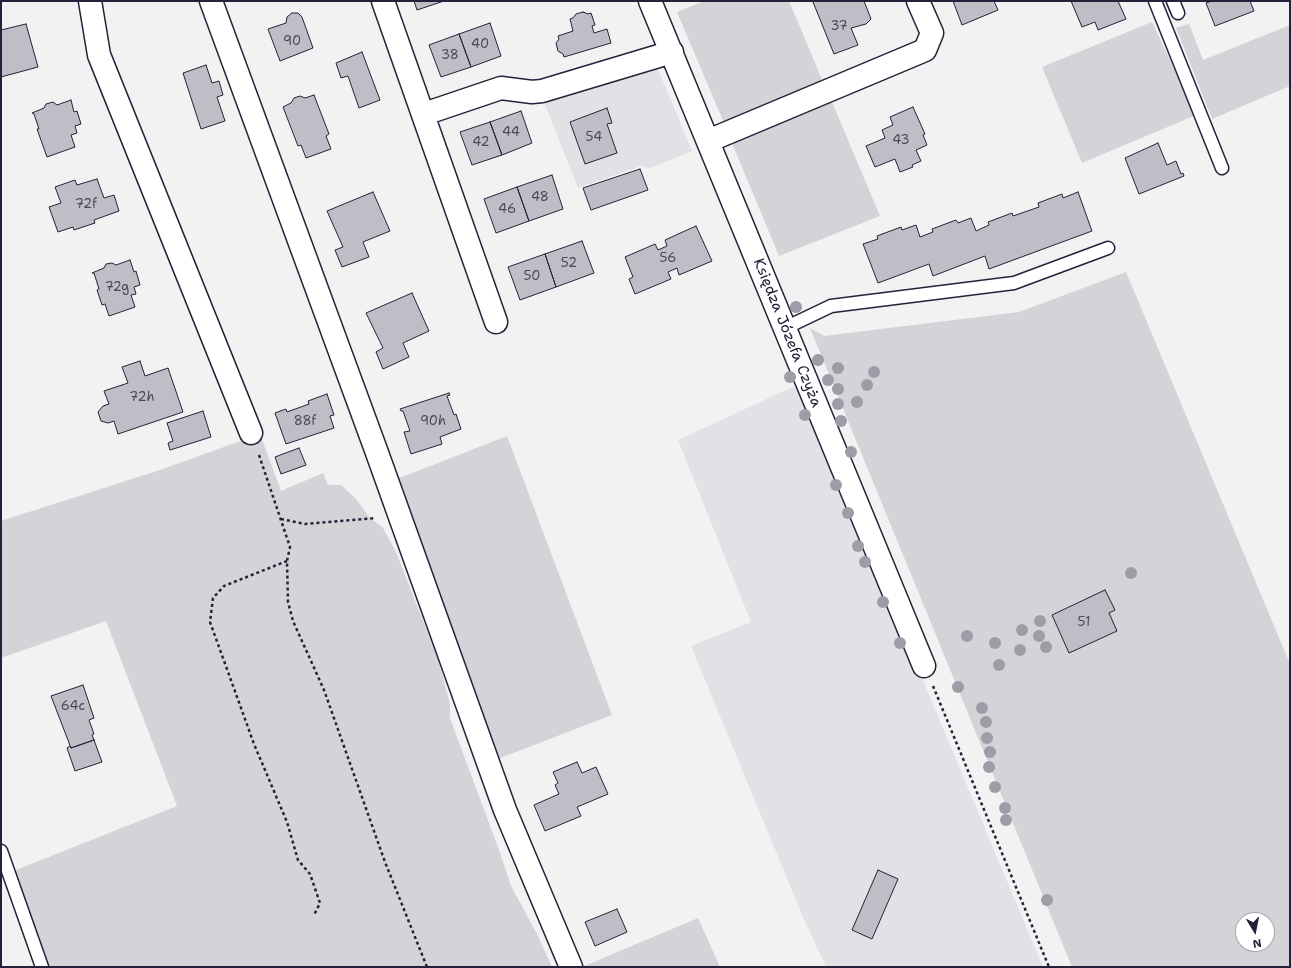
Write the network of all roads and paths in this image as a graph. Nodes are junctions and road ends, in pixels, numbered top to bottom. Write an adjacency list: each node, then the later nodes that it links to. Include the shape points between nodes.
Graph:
1 (90, 1): 16 (street, via 100,55)
2 (211, 1): 17 (street)
3 (383, 1): 10 (street)
4 (650, 1): 9 (street, Księdza Józefa Czyża)
5 (918, 1): 11 (street, via 932,33 925,50)
6 (1155, 1): 12 (lane)
7 (1173, 1): 8 (lane)
8 (1178, 13)
9 (672, 52): 10 (street, via 542,91 501,88); 11 (street, Księdza Józefa Czyża)
10 (424, 114): 14 (street)
11 (708, 141): 15 (street, Księdza Józefa Czyża)
12 (1222, 168)
13 (1108, 248): 15 (lane, via 1014,283 831,306)
14 (496, 322)
15 (785, 328): 20 (street, Księdza Józefa Czyża)
16 (252, 433): 18 (path)
17 (399, 514): 18 (path, via 305,524); 25 (street, via 505,810)
18 (281, 519): 19 (path, via 290,547)
19 (287, 561): 22 (path, via 224,586 213,598 210,622 254,744 287,822 298,860 310,874 320,903); 24 (path, via 288,602 294,621 324,690 385,862)
20 (924, 666): 26 (path)
21 (1, 851): 23 (lane)
22 (314, 915)
23 (42, 967)
24 (427, 967)
25 (572, 967)
26 (1049, 967)

